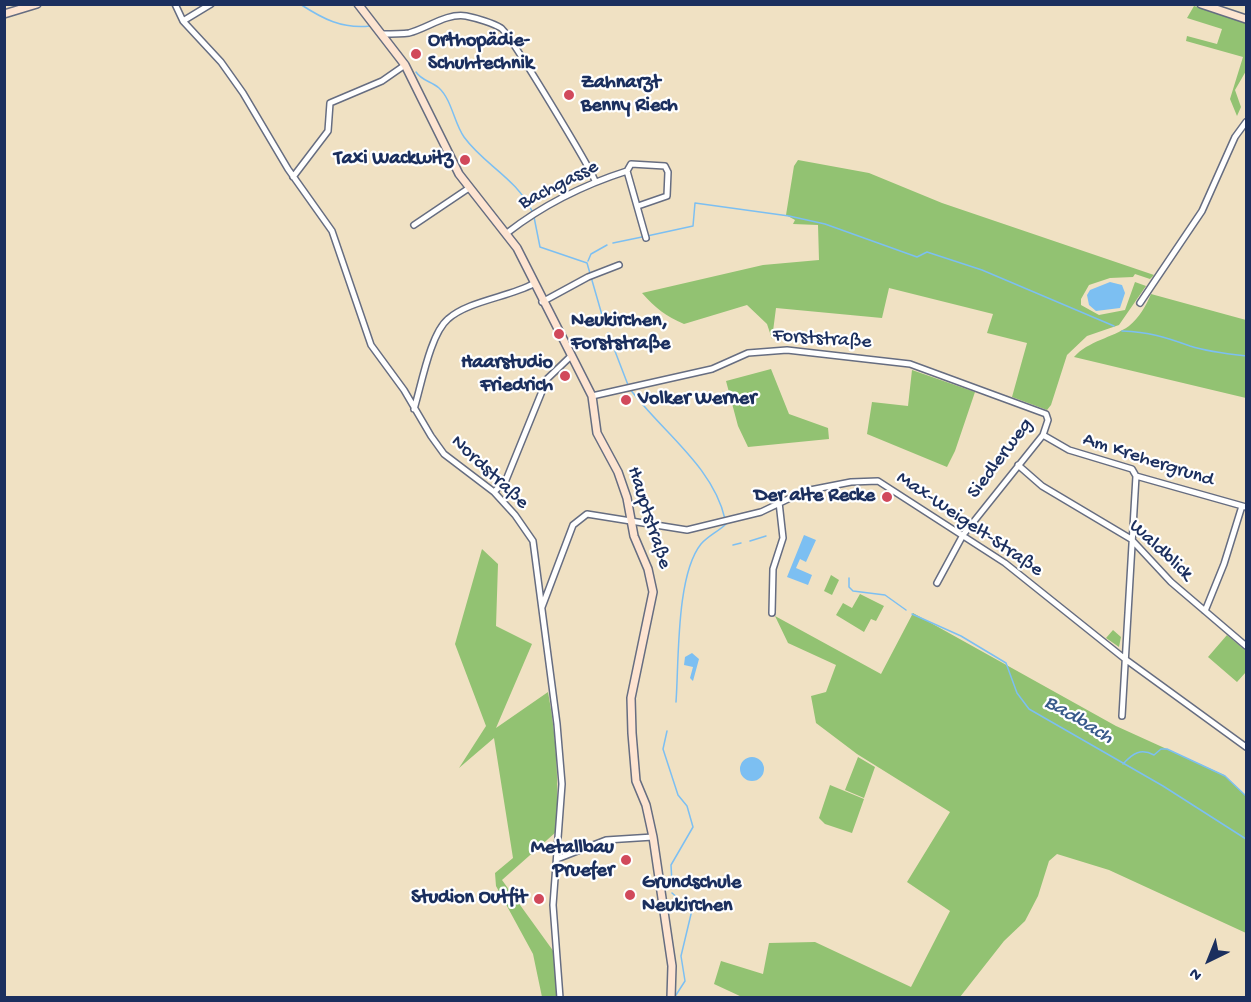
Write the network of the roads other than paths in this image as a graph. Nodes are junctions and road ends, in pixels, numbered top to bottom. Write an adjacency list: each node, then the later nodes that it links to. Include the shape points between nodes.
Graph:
1 (37, 4): 6 (street)
2 (175, 4): 9 (street, Nordstraße)
3 (211, 4): 9 (street)
4 (358, 4): 10 (street, Hauptstraße)
5 (1201, 4): 8 (street)
6 (23, 7): 7 (street)
7 (4, 14)
8 (1246, 19)
9 (183, 21): 14 (street, Nordstraße, via 243,93)
10 (382, 33): 11 (street, Hauptstraße); 15 (street, via 408,33 454,16 467,16 501,28 581,151)
11 (405, 65): 14 (street, via 382,81 330,103 328,131); 16 (street, Hauptstraße)
12 (1246, 122): 24 (street, via 1235,137 1202,211)
13 (627, 171): 15 (street, Bachgasse); 17 (street, Bachgasse); 17 (street, Bachgasse, via 631,164 665,166 668,172 667,196)
14 (293, 177): 27 (street, Nordstraße, via 332,231 371,345)
15 (595, 182): 19 (street, Bachgasse, via 533,213)
16 (469, 188): 18 (street); 19 (street, Hauptstraße)
17 (638, 206): 20 (street, Bachgasse)
18 (414, 225)
19 (507, 233): 22 (street, Hauptstraße)
20 (645, 235)
21 (619, 265): 23 (street)
22 (533, 284): 23 (street, Hauptstraße); 27 (street, via 446,320)
23 (542, 302): 25 (street, Hauptstraße)
24 (1140, 303)
25 (571, 356): 26 (street, Hauptstraße); 32 (street, via 547,379 506,480)
26 (592, 396): 28 (street, Forststraße, via 712,369 748,353 787,350 910,364); 35 (street, Hauptstraße, via 597,434 618,472)
27 (414, 409): 32 (street, Nordstraße, via 444,454)
28 (1047, 414): 29 (street, Siedlerweg)
29 (1043, 435): 30 (street, Siedlerweg); 31 (street, Am Krehergrund, via 1069,450 1132,470)
30 (1018, 465): 36 (street, Siedlerweg); 37 (street, Waldblick, via 1042,486)
31 (1136, 476): 34 (street, Am Krehergrund); 37 (street)
32 (494, 492): 40 (street, Nordstraße, via 533,541)
33 (779, 502): 35 (street, Max-Weigelt-Straße, via 761,512 687,530); 36 (street, Max-Weigelt-Straße, via 805,491 878,481); 41 (street, via 783,538 773,569)
34 (1244, 507): 39 (street)
35 (632, 522): 40 (street, Max-Weigelt-Straße, via 593,514 577,520); 46 (street, Hauptstraße, via 653,592 631,698 636,781)
36 (963, 535): 38 (street, Siedlerweg); 43 (street, Max-Weigelt-Straße, via 1005,562)
37 (1131, 539): 39 (street, Waldblick); 43 (street)
38 (937, 583)
39 (1205, 611): 42 (street, Waldblick)
40 (540, 612): 47 (street, Nordstraße, via 562,784)
41 (772, 613)
42 (1246, 646)
43 (1125, 659): 44 (street); 45 (street, Max-Weigelt-Straße)
44 (1122, 716)
45 (1246, 747)
46 (653, 837): 47 (street, via 606,840); 49 (street, Hauptstraße, via 672,966)
47 (557, 859): 48 (street, Nordstraße, via 553,906)
48 (560, 998)
49 (671, 998)

